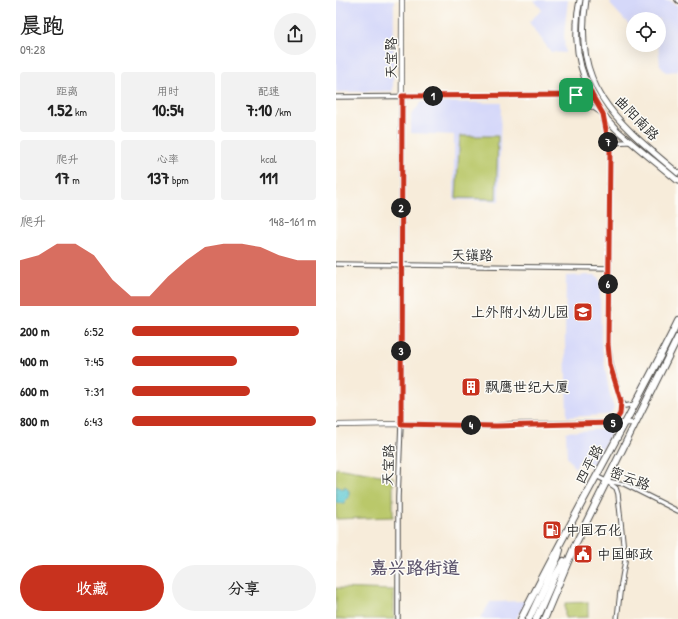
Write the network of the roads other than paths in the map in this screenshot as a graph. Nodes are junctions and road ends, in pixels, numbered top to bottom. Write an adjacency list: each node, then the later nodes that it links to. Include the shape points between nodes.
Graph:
1 (402, 0): 7 (street, 天宝路)
2 (580, 0): 4 (main road, 曲阳南路, via 576,24 577,38)
3 (586, 0): 11 (main road, 曲阳南路, via 583,24 585,51 592,77 602,98 631,133)
4 (586, 81): 5 (street, via 582,91); 8 (main road, 曲阳南路)
5 (571, 95): 7 (street); 8 (street)
6 (336, 96): 7 (street)
7 (402, 96): 14 (street, 天宝路)
8 (603, 114): 9 (main road, 曲阳南路); 10 (street)
9 (631, 142): 10 (street, via 616,143 611,146); 12 (main road, 曲阳南路)
10 (610, 151): 15 (street)
11 (678, 173)
12 (678, 181)
13 (336, 264): 14 (street, 天镇路)
14 (402, 265): 15 (street, 天镇路); 23 (street, 天宝路)
15 (609, 268): 18 (street, via 609,355)
16 (678, 321): 19 (main road, 四平路)
17 (678, 337): 22 (main road, 四平路)
18 (621, 401): 19 (street, via 626,406); 20 (street, via 620,414)
19 (635, 404): 21 (main road, 四平路)
20 (614, 423): 21 (street); 23 (street, via 496,426)
21 (626, 423): 22 (street); 25 (main road, 四平路)
22 (636, 423): 26 (main road, 四平路)
23 (401, 424): 24 (street); 30 (street, 天宝路)
24 (336, 425)
25 (596, 476): 26 (street, 密云路); 28 (main road, 四平路)
26 (606, 481): 27 (street, 密云路, via 624,484); 29 (main road, 四平路); 35 (street, via 616,488 618,494 625,561)
27 (678, 512)
28 (561, 542): 31 (main road, 四平路); 32 (main road, via 558,557)
29 (574, 545): 33 (main road, via 554,578); 34 (main road, 四平路)
30 (398, 619)
31 (521, 619)
32 (529, 619)
33 (536, 619)
34 (544, 619)
35 (617, 619)

